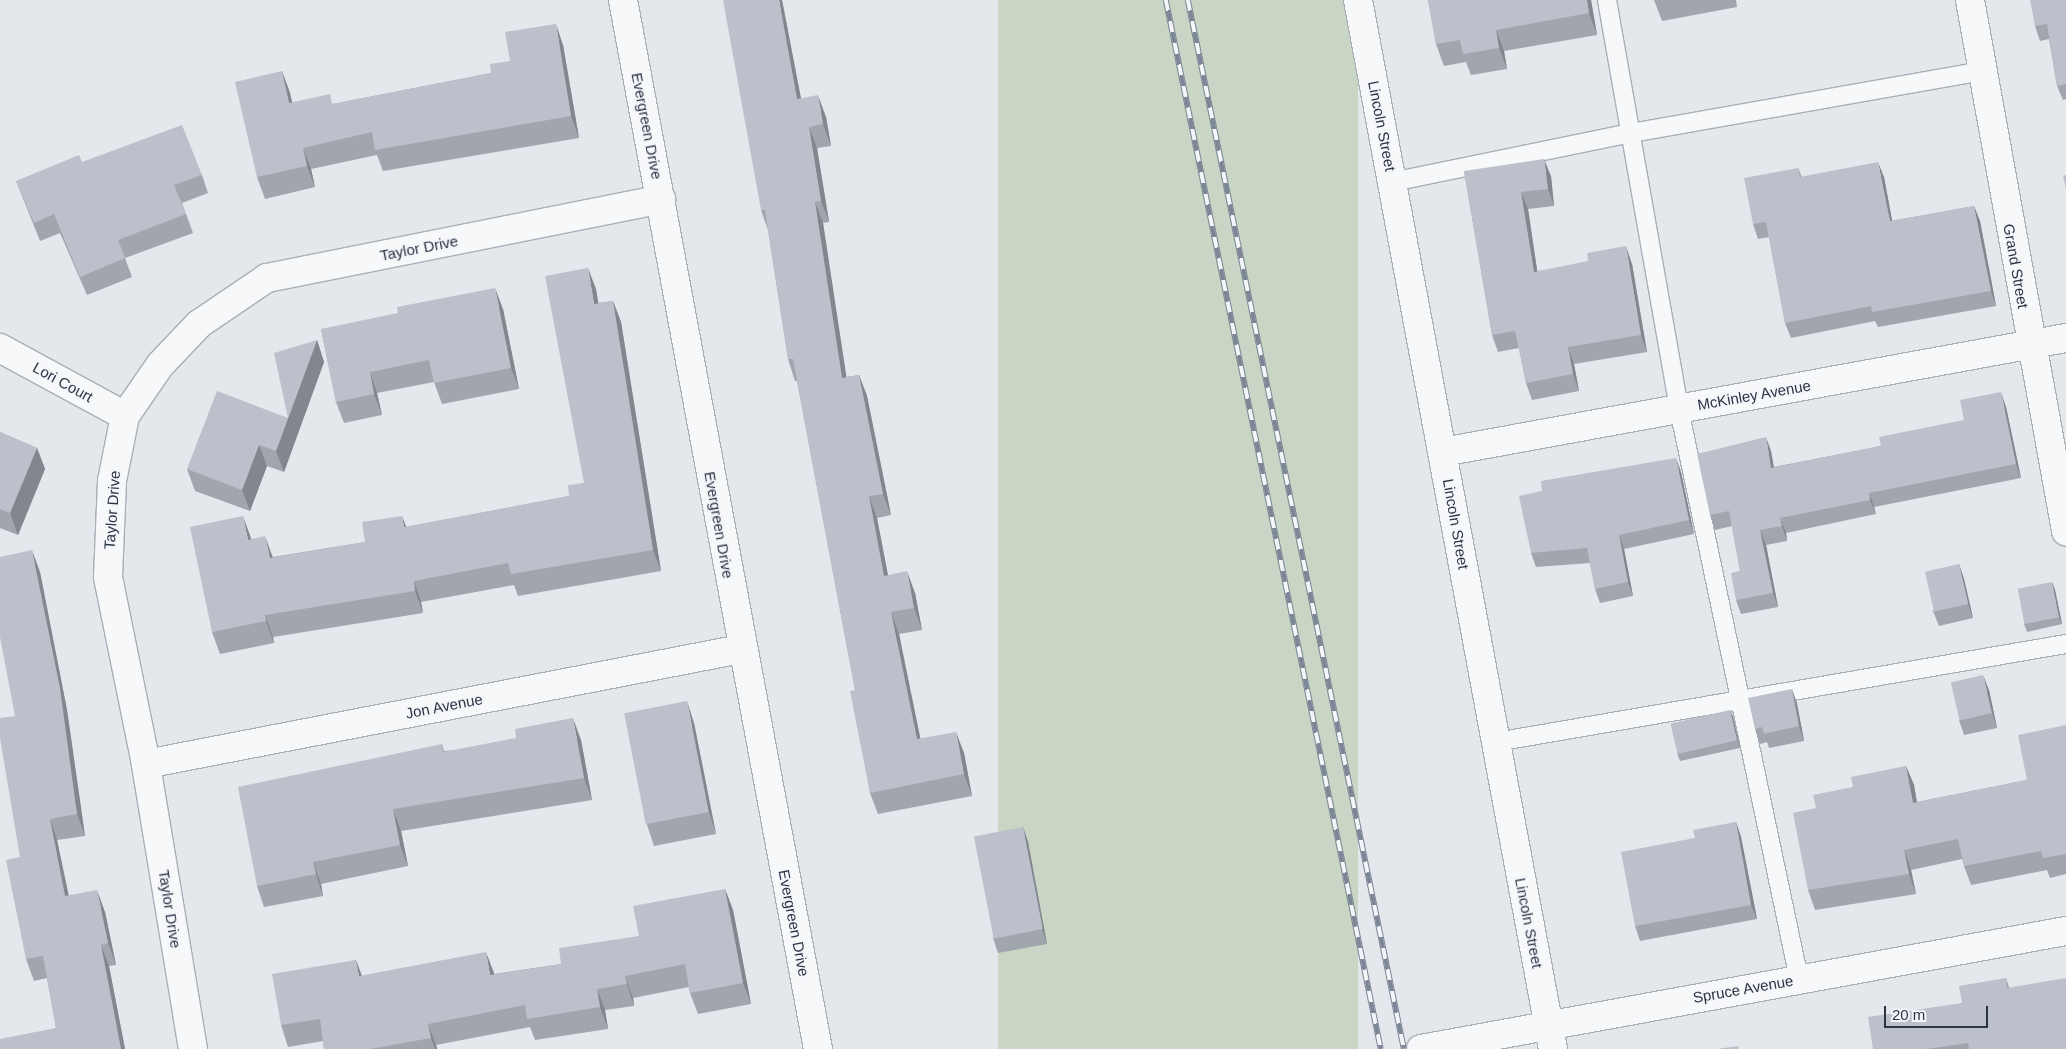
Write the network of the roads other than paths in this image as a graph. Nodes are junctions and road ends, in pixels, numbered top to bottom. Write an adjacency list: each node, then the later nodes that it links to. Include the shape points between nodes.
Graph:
1 (623, 0): 8 (street, Evergreen Drive)
2 (1358, 0): 7 (street, Lincoln Street)
3 (1607, 0): 6 (lane)
4 (1970, 0): 5 (street, Grand Street)
5 (1982, 71): 6 (lane); 10 (street, Grand Street)
6 (1631, 133): 7 (lane); 12 (lane)
7 (1392, 182): 14 (street, Lincoln Street)
8 (661, 199): 13 (street, Taylor Drive, via 267,278 199,324 160,365); 17 (street, Evergreen Drive)
9 (2066, 338): 10 (street, McKinley Avenue)
10 (2030, 345): 12 (street, McKinley Avenue); 15 (street, Grand Street)
11 (0, 348): 13 (street, Lori Court)
12 (1679, 409): 14 (street, McKinley Avenue); 18 (lane)
13 (125, 416): 20 (street, Taylor Drive, via 112,481 108,576)
14 (1443, 452): 19 (street, Lincoln Street)
15 (2066, 531)
16 (2066, 644): 18 (lane)
17 (741, 649): 20 (street, Jon Avenue); 25 (street, Evergreen Drive)
18 (1740, 702): 19 (lane); 22 (lane)
19 (1496, 742): 23 (street, Lincoln Street)
20 (146, 764): 24 (street, Taylor Drive)
21 (2066, 931): 22 (street, Spruce Avenue)
22 (1799, 979): 23 (street, Spruce Avenue)
23 (1550, 1037): 26 (street, Spruce Avenue, via 1491,1035)
24 (193, 1049)
25 (818, 1049)
26 (1421, 1049)

